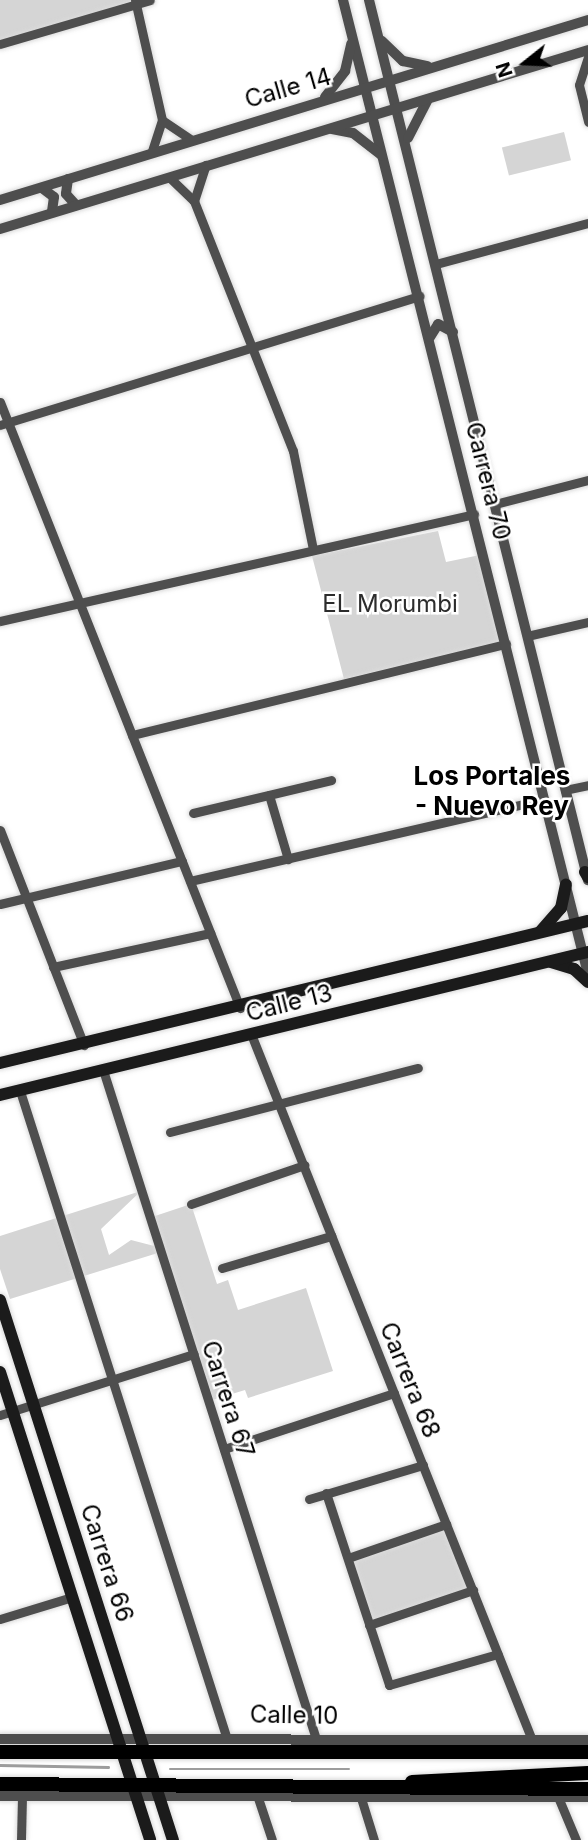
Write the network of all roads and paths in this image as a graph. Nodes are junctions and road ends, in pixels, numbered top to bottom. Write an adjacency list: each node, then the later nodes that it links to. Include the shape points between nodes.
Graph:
1 (150, 0): 4 (street)
2 (343, 0): 7 (street, Carrera 70)
3 (369, 0): 6 (street, Carrera 70)
4 (135, 2): 8 (street); 18 (street)
5 (588, 20): 11 (street, Calle 14)
6 (376, 29): 11 (street, via 403,61); 12 (street, Carrera 70)
7 (351, 34): 13 (street, Carrera 70); 15 (street, via 345,71)
8 (0, 44)
9 (588, 50): 14 (street, Calle 14)
10 (588, 57): 19 (street, via 579,85)
11 (444, 62): 12 (street, Calle 14)
12 (390, 80): 13 (street, Calle 14); 16 (street, Carrera 70)
13 (365, 87): 15 (street, Calle 14); 17 (street, Carrera 70)
14 (431, 98): 16 (street, Calle 14); 23 (street, via 411,122)
15 (323, 100): 21 (street, Calle 14)
16 (397, 108): 17 (street, Calle 14); 23 (street, Carrera 70)
17 (372, 115): 20 (street, Calle 14); 25 (street, Carrera 70)
18 (162, 120): 21 (street); 22 (street)
19 (588, 122)
20 (318, 129): 24 (street, Calle 14); 25 (street, via 363,139)
21 (190, 139): 22 (street, Calle 14)
22 (152, 151): 27 (street, Calle 14)
23 (410, 155): 35 (street, Carrera 70)
24 (206, 165): 26 (street, Calle 14); 30 (street)
25 (386, 165): 36 (street, Carrera 70)
26 (169, 177): 30 (street); 31 (street, Calle 14)
27 (68, 179): 28 (street, Calle 14); 31 (street, via 66,194)
28 (42, 188): 29 (street, Calle 14); 32 (street, via 54,197)
29 (0, 200)
30 (194, 201): 39 (street)
31 (76, 205): 32 (street, Calle 14)
32 (52, 212): 34 (street, Calle 14)
33 (588, 223): 35 (street)
34 (0, 229)
35 (436, 264): 37 (street, Carrera 70)
36 (421, 296): 38 (street, Carrera 70); 39 (street)
37 (453, 332): 38 (street, via 438,324); 43 (street, Carrera 70)
38 (430, 339): 44 (street, Carrera 70)
39 (251, 349): 41 (street); 45 (street, via 292,451)
40 (0, 402): 41 (street)
41 (4, 423): 46 (street)
42 (588, 480): 43 (street)
43 (495, 504): 49 (street, Carrera 70)
44 (474, 514): 45 (street); 50 (street, Carrera 70)
45 (313, 549): 46 (street)
46 (78, 599): 47 (street); 51 (street)
47 (0, 621)
48 (588, 622): 49 (street)
49 (527, 636): 52 (street, Carrera 70)
50 (506, 644): 51 (street); 53 (street, Carrera 70)
51 (132, 735): 62 (street)
52 (557, 761): 53 (street, via 550,770); 56 (street, Carrera 70)
53 (537, 765): 58 (street, Carrera 70)
54 (331, 780): 57 (street)
55 (588, 785): 56 (street)
56 (565, 790): 63 (street, Carrera 70)
57 (269, 795): 59 (street); 61 (street)
58 (544, 799): 61 (street); 65 (street, Carrera 70)
59 (193, 813)
60 (0, 830): 66 (street)
61 (288, 859): 64 (street)
62 (182, 861): 64 (street); 66 (street)
63 (587, 877)
64 (190, 881): 69 (street)
65 (566, 885): 68 (street, Carrera 70); 70 (main road, via 558,915)
66 (26, 898): 67 (street); 73 (street)
67 (0, 904)
68 (582, 923): 70 (main road, Calle 13); 71 (street, Carrera 70)
69 (210, 933): 73 (street); 76 (street)
70 (534, 935): 76 (main road, Calle 13)
71 (585, 952): 72 (main road, Calle 13); 74 (street, Carrera 70)
72 (541, 964): 75 (main road, via 566,965); 77 (main road, Calle 13)
73 (53, 967): 78 (street)
74 (588, 974)
75 (588, 982)
76 (240, 1008): 78 (main road, Calle 13)
77 (251, 1034): 81 (main road, Calle 13); 84 (street, Carrera 68)
78 (84, 1045): 79 (main road, Calle 13)
79 (0, 1063)
80 (418, 1068): 84 (street)
81 (103, 1070): 82 (main road, Calle 13); 91 (street, Carrera 67)
82 (20, 1091): 83 (main road, Calle 13); 93 (street)
83 (0, 1095)
84 (279, 1104): 85 (street); 86 (street, Carrera 68)
85 (170, 1132)
86 (304, 1165): 87 (street); 88 (street, Carrera 68)
87 (191, 1204)
88 (331, 1236): 89 (street); 94 (street, Carrera 68)
89 (222, 1268)
90 (0, 1300): 95 (main road, Carrera 66)
91 (194, 1354): 93 (street); 97 (street, Carrera 67)
92 (0, 1372): 96 (main road, Carrera 66)
93 (112, 1380): 95 (street); 108 (street)
94 (394, 1393): 97 (street); 98 (street, Carrera 68)
95 (34, 1405): 96 (street); 115 (main road, Carrera 66)
96 (6, 1413): 104 (main road, Carrera 66)
97 (224, 1449): 110 (street, Carrera 67)
98 (423, 1465): 99 (street); 101 (street, Carrera 68)
99 (326, 1493): 100 (street); 102 (street)
100 (309, 1499)
101 (446, 1524): 102 (street); 103 (street, Carrera 68)
102 (348, 1558): 106 (street)
103 (472, 1590): 106 (street); 107 (street, Carrera 68)
104 (72, 1597): 105 (street); 116 (main road, Carrera 66)
105 (0, 1619)
106 (369, 1625): 107 (street, via 389,1685)
107 (498, 1654): 113 (street, Carrera 68)
108 (226, 1736): 110 (street, Calle 10); 115 (street, Calle 10)
109 (0, 1739): 116 (street, Calle 10)
110 (316, 1739): 111 (street, Calle 10)
111 (407, 1739): 112 (street, Calle 10); 117 (main road)
112 (426, 1740): 113 (street, Calle 10); 119 (main road)
113 (532, 1740): 114 (street, Calle 10)
114 (588, 1740)
115 (143, 1745): 116 (main road, Calle 10); 117 (main road, Calle 10); 125 (main road, Carrera 66)
116 (120, 1746): 118 (main road, Calle 10); 124 (main road, Carrera 66)
117 (395, 1751): 119 (main road, Calle 10)
118 (0, 1752)
119 (439, 1752): 120 (main road, Calle 10)
120 (588, 1752)
121 (583, 1773): 126 (main road, via 450,1776)
122 (0, 1784): 124 (main road)
123 (588, 1789): 126 (main road)
124 (134, 1791): 125 (main road); 128 (street); 133 (main road, Carrera 66)
125 (157, 1791): 126 (main road); 131 (street); 134 (main road, Carrera 66)
126 (366, 1793): 129 (street); 131 (street); 136 (street)
127 (0, 1796): 128 (street)
128 (22, 1797): 132 (street)
129 (558, 1797): 130 (street); 137 (street)
130 (588, 1797)
131 (258, 1798): 135 (street)
132 (22, 1840)
133 (150, 1840)
134 (173, 1840)
135 (272, 1840)
136 (374, 1840)
137 (576, 1840)

